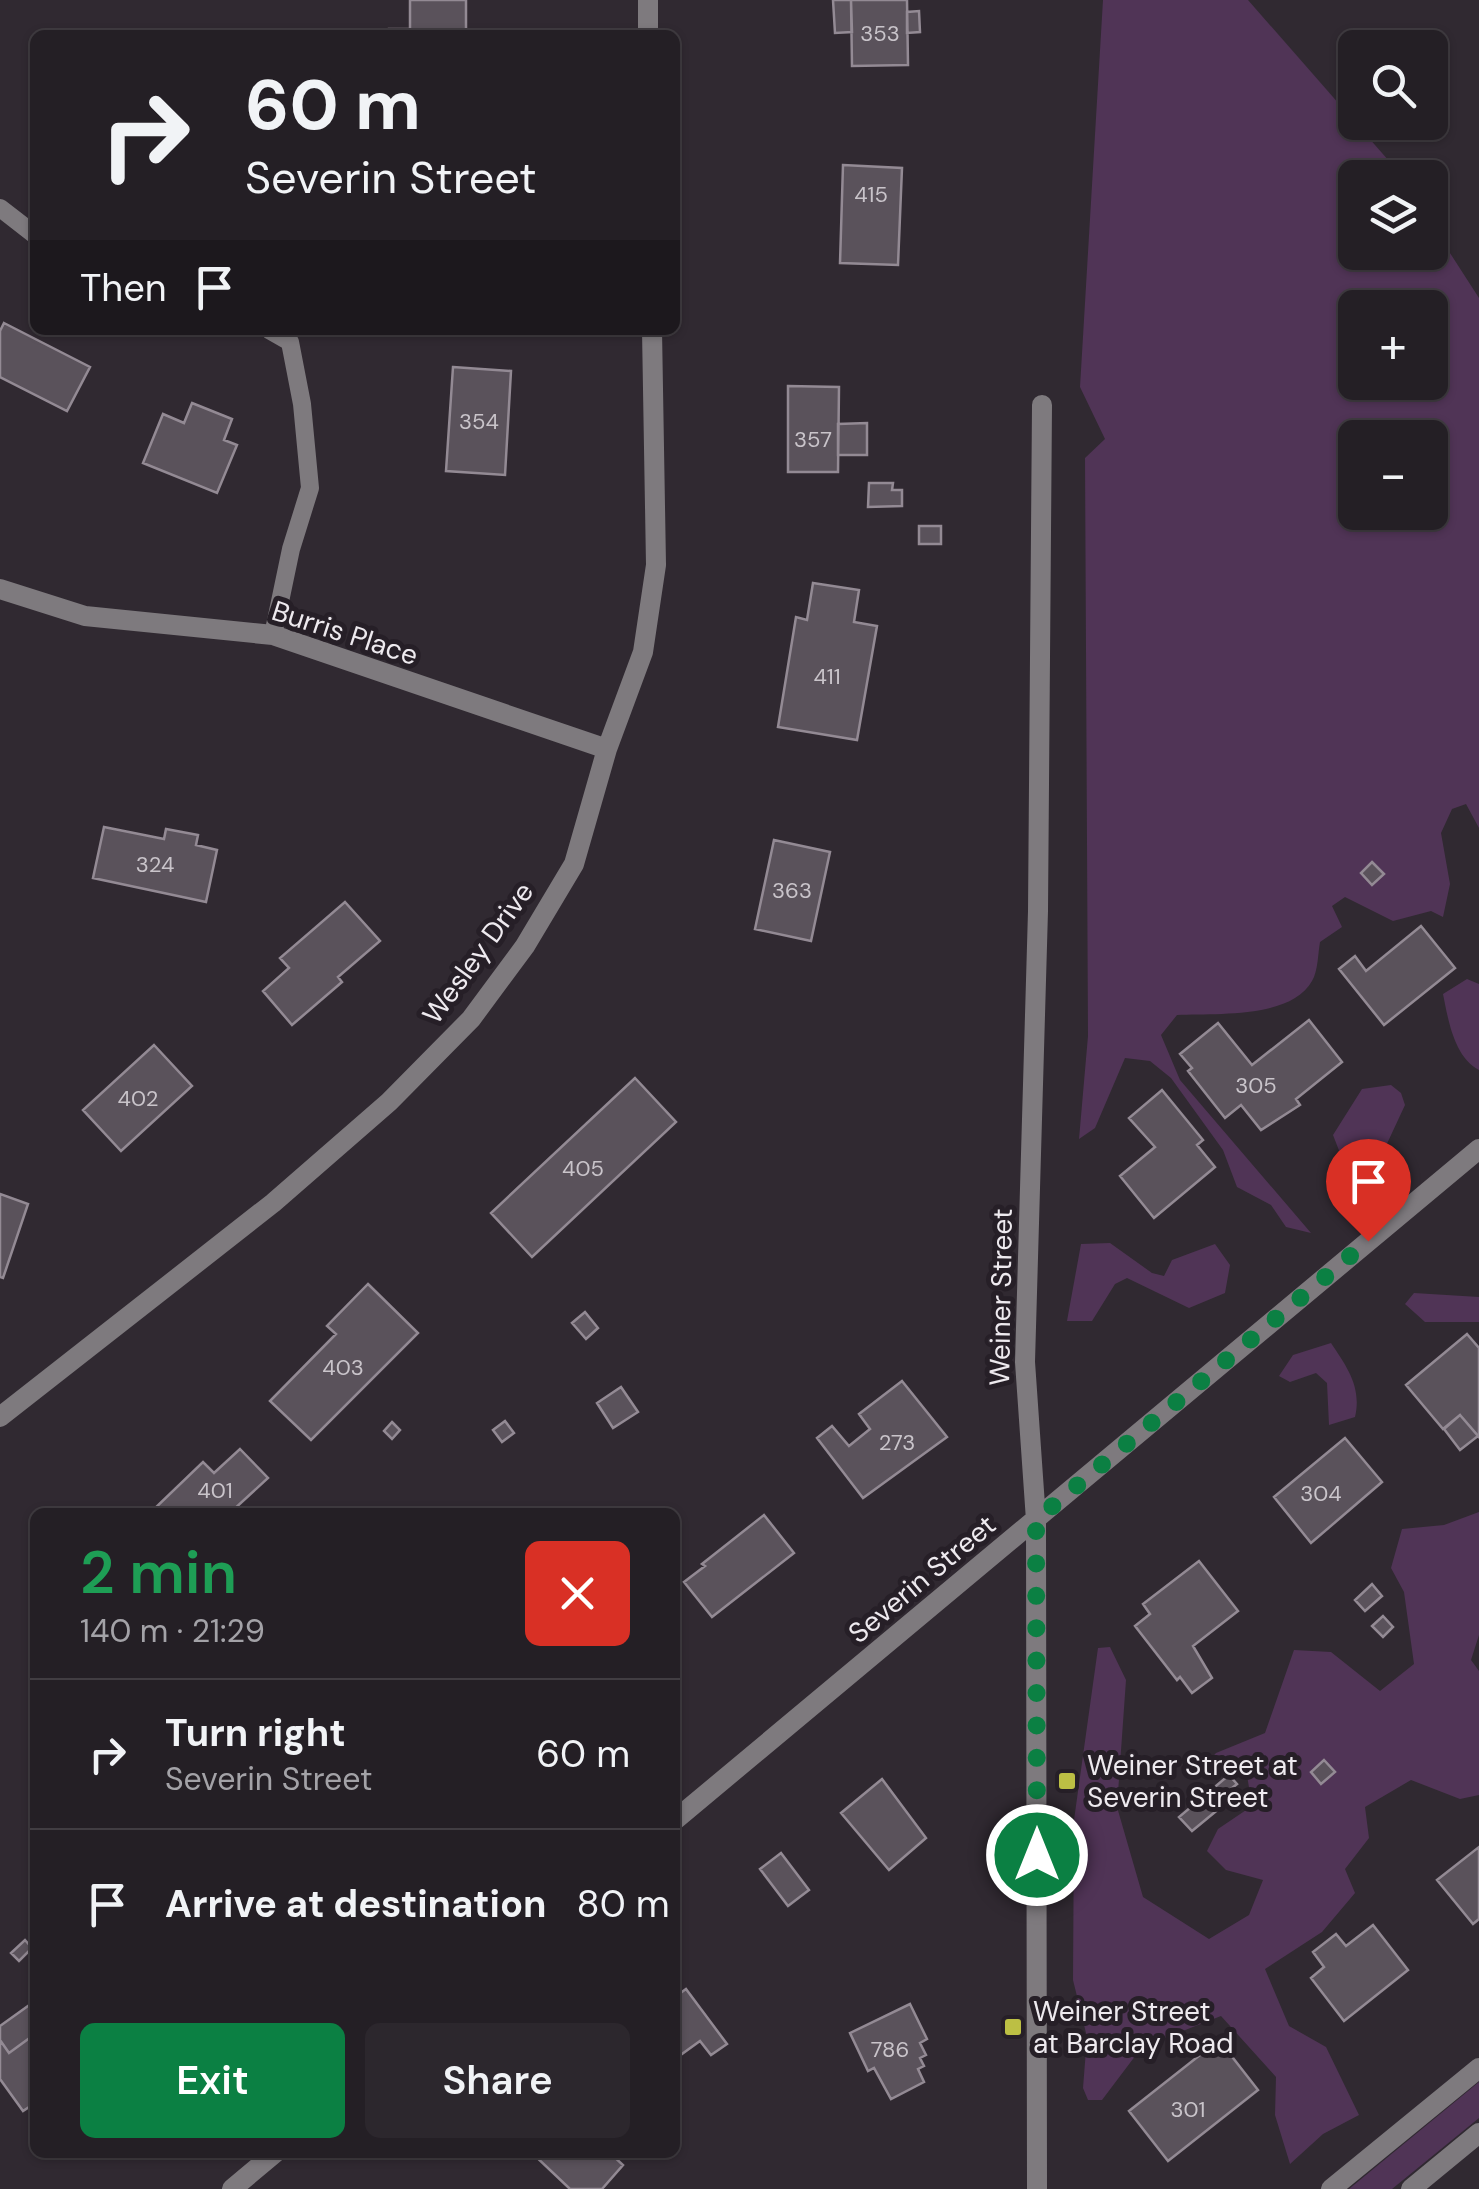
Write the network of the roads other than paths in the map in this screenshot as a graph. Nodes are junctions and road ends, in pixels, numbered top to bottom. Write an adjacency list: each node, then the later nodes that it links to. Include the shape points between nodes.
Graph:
1 (648, 0): 2 (street)
2 (648, 30)
3 (0, 208): 4 (lane)
4 (30, 231)
5 (278, 335): 9 (lane, via 290,342 310,488)
6 (652, 335): 10 (street, Wesley Drive, via 656,565 643,652)
7 (1042, 405): 13 (street, Weiner Street, via 1038,912 1025,1362)
8 (0, 590): 9 (street, Burris Place, via 85,616)
9 (273, 634): 10 (street, Burris Place)
10 (607, 750): 12 (street, Wesley Drive, via 574,864 471,1019 274,1203)
11 (1479, 1149): 13 (street, Severin Street)
12 (0, 1417)
13 (1036, 1520): 14 (street, Severin Street); 19 (street, Weiner Street)
14 (680, 1816)
15 (1479, 2068): 20 (street)
16 (1479, 2132): 21 (street)
17 (269, 2158): 18 (street)
18 (232, 2189)
19 (1037, 2189)
20 (1331, 2189)
21 (1411, 2189)

